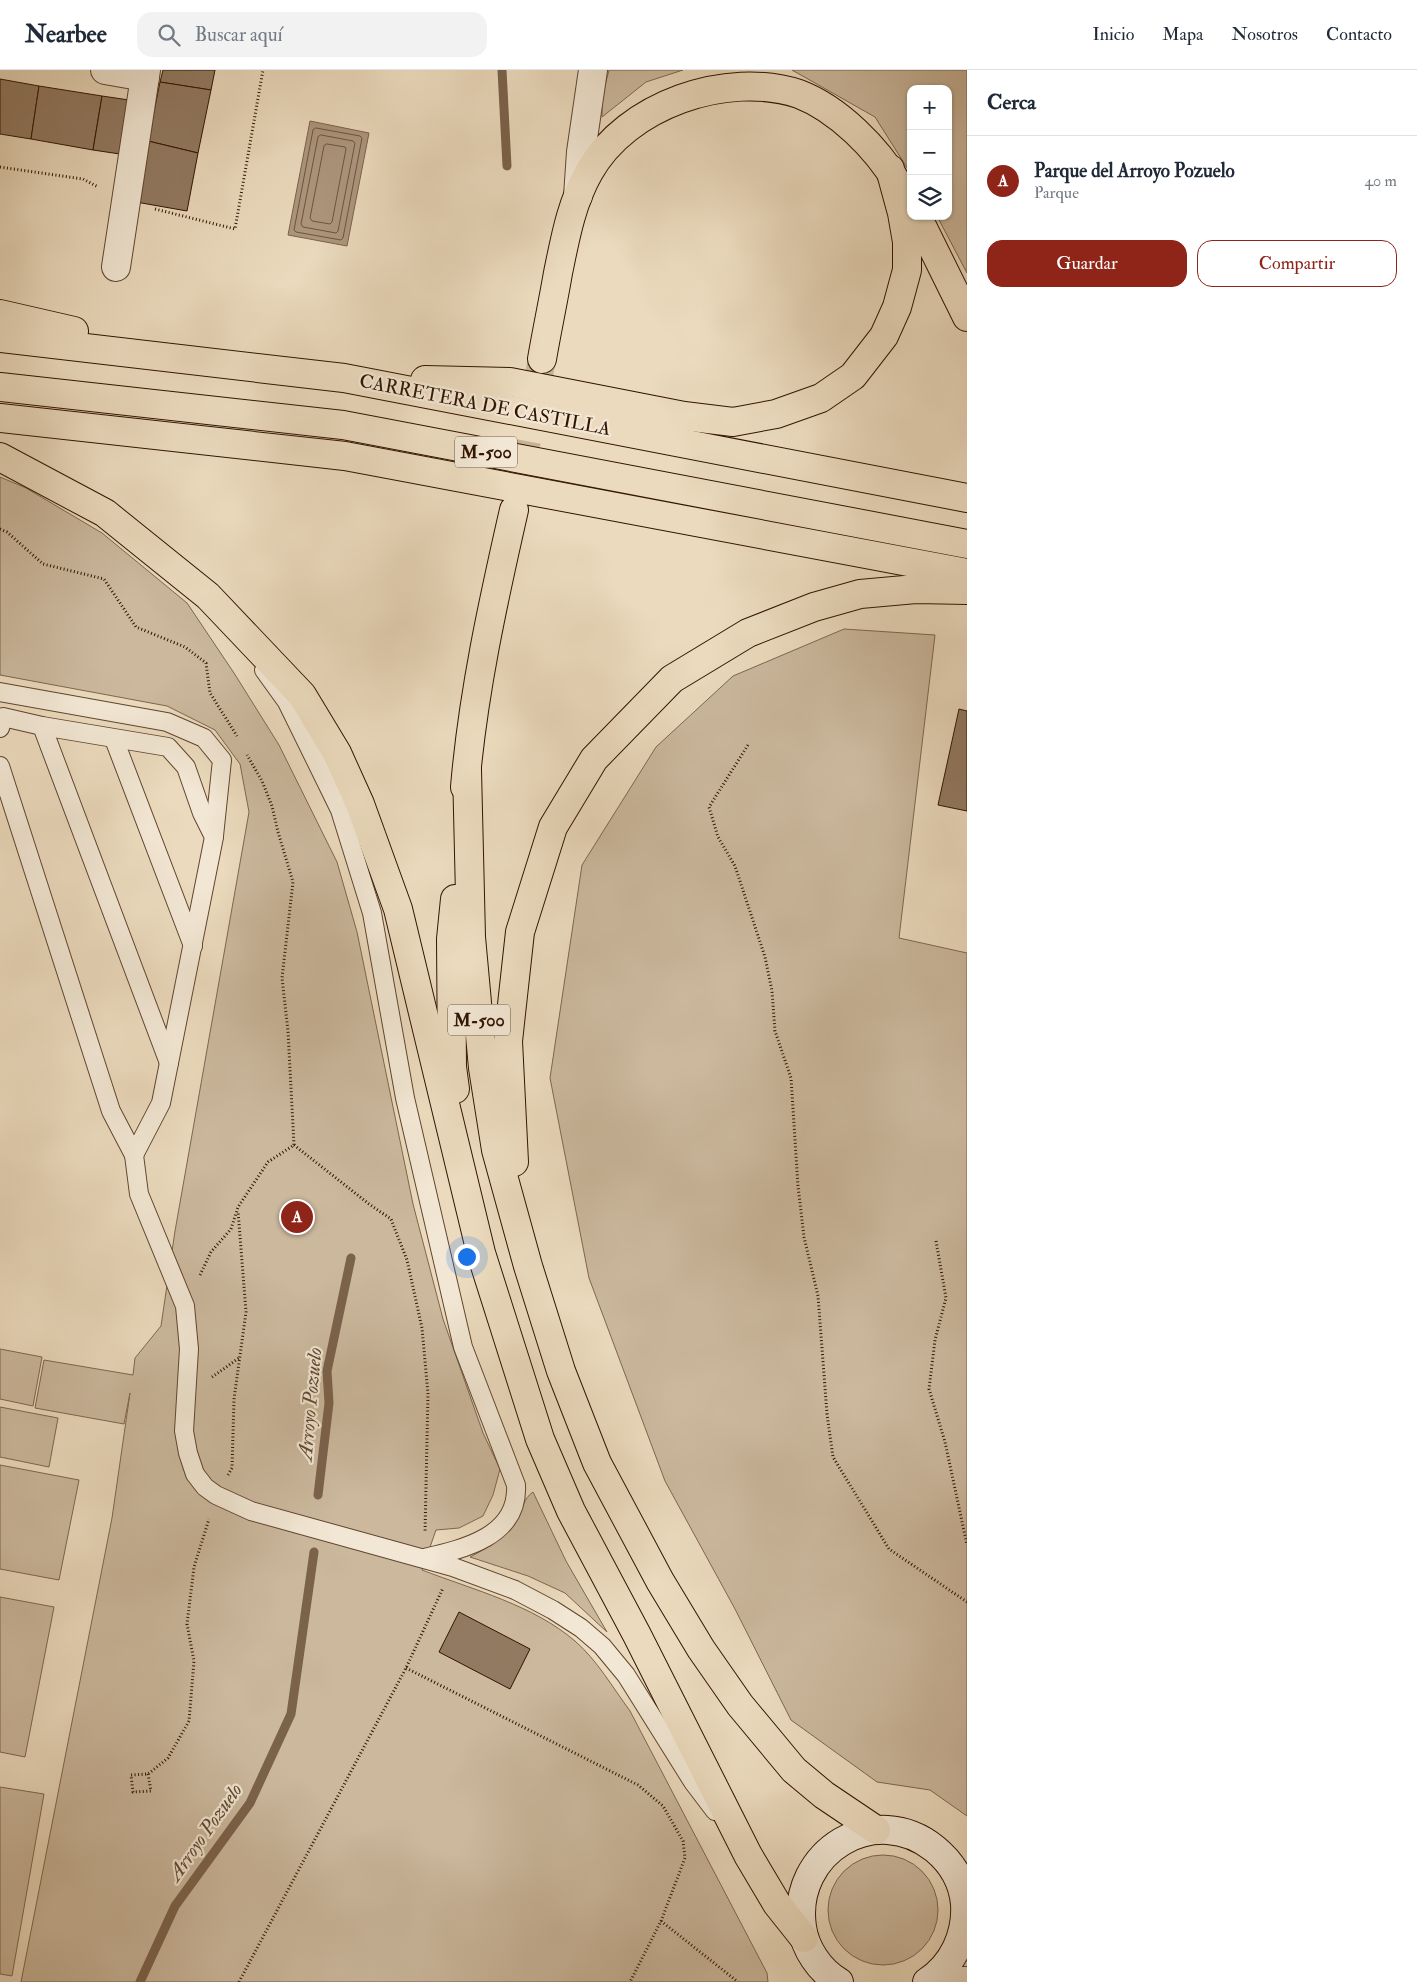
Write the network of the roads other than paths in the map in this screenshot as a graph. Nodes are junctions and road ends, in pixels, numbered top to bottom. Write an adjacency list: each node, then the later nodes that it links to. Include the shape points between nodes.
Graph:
1 (105, 70): 3 (main road)
2 (593, 70): 5 (main road)
3 (145, 73): 8 (main road)
4 (890, 169): 5 (highway, M-500, via 846,124 799,94 772,86 711,87 656,108 628,126 589,171); 6 (highway, M-500); 14 (highway, M-500, via 907,242 907,270 897,307 884,336 853,376 821,398 776,414 733,422 684,416 510,382)
5 (578, 196): 12 (highway, M-500, via 567,229)
6 (907, 197)
7 (919, 220): 10 (highway)
8 (116, 267)
9 (0, 314): 13 (highway, M-500)
10 (967, 317)
11 (0, 338): 13 (highway, CARRETERA DE CASTILLA / M-500)
12 (542, 359)
13 (222, 364): 14 (highway, CARRETERA DE CASTILLA / M-500)
14 (344, 378): 18 (highway, CARRETERA DE CASTILLA / M-500)
15 (0, 387): 20 (highway, M-500, via 344,425)
16 (0, 418): 21 (highway, M-500, via 345,456)
17 (0, 457): 23 (highway, M-500, via 105,513)
18 (967, 498)
19 (514, 510): 29 (highway, M-500, via 487,632)
20 (967, 544)
21 (967, 573)
22 (967, 590): 35 (highway, M-500, via 916,589 860,594 814,607 748,633 672,679 594,759 553,827 520,932 508,1041 512,1147)
23 (208, 596): 34 (highway, M-500, via 302,695 337,753 360,804 398,909); 36 (lane, via 287,702 340,810 372,913 405,1098 463,1346 516,1485 517,1498 512,1511 491,1535 460,1550)
24 (0, 692): 30 (lane, via 167,722 204,738 222,760)
25 (42, 726): 26 (lane, via 3,717); 27 (lane); 32 (lane)
26 (0, 728)
27 (114, 739): 30 (lane, via 168,747 186,767); 31 (lane)
28 (0, 766): 33 (lane, via 111,1110)
29 (466, 770): 34 (highway, M-500, via 451,939 452,1067); 35 (highway, M-500, via 471,937 483,1068 496,1150)
30 (214, 837): 31 (lane)
31 (193, 946): 32 (lane)
32 (169, 1064): 33 (lane, via 161,1103)
33 (134, 1155): 36 (lane, via 139,1194 185,1306 189,1349 184,1431 195,1474 216,1495 251,1511)
34 (481, 1253): 38 (highway, via 540,1438 571,1512 638,1635)
35 (528, 1266): 37 (highway, via 561,1371 597,1463 660,1581 696,1640 740,1705 794,1770)
36 (424, 1558): 38 (lane, via 515,1590 581,1628 602,1646 626,1675 693,1782)
37 (876, 1830): 39 (main road, via 852,1836 831,1848 814,1866 804,1888 800,1911); 40 (main road, via 901,1831 925,1841 945,1857 957,1875 964,1896)
38 (748, 1855): 39 (highway, via 777,1904)
39 (804, 1938): 41 (main road, via 815,1960)
40 (964, 1947): 42 (main road)
41 (834, 1981)
42 (928, 1981): 43 (main road)
43 (967, 1981)

